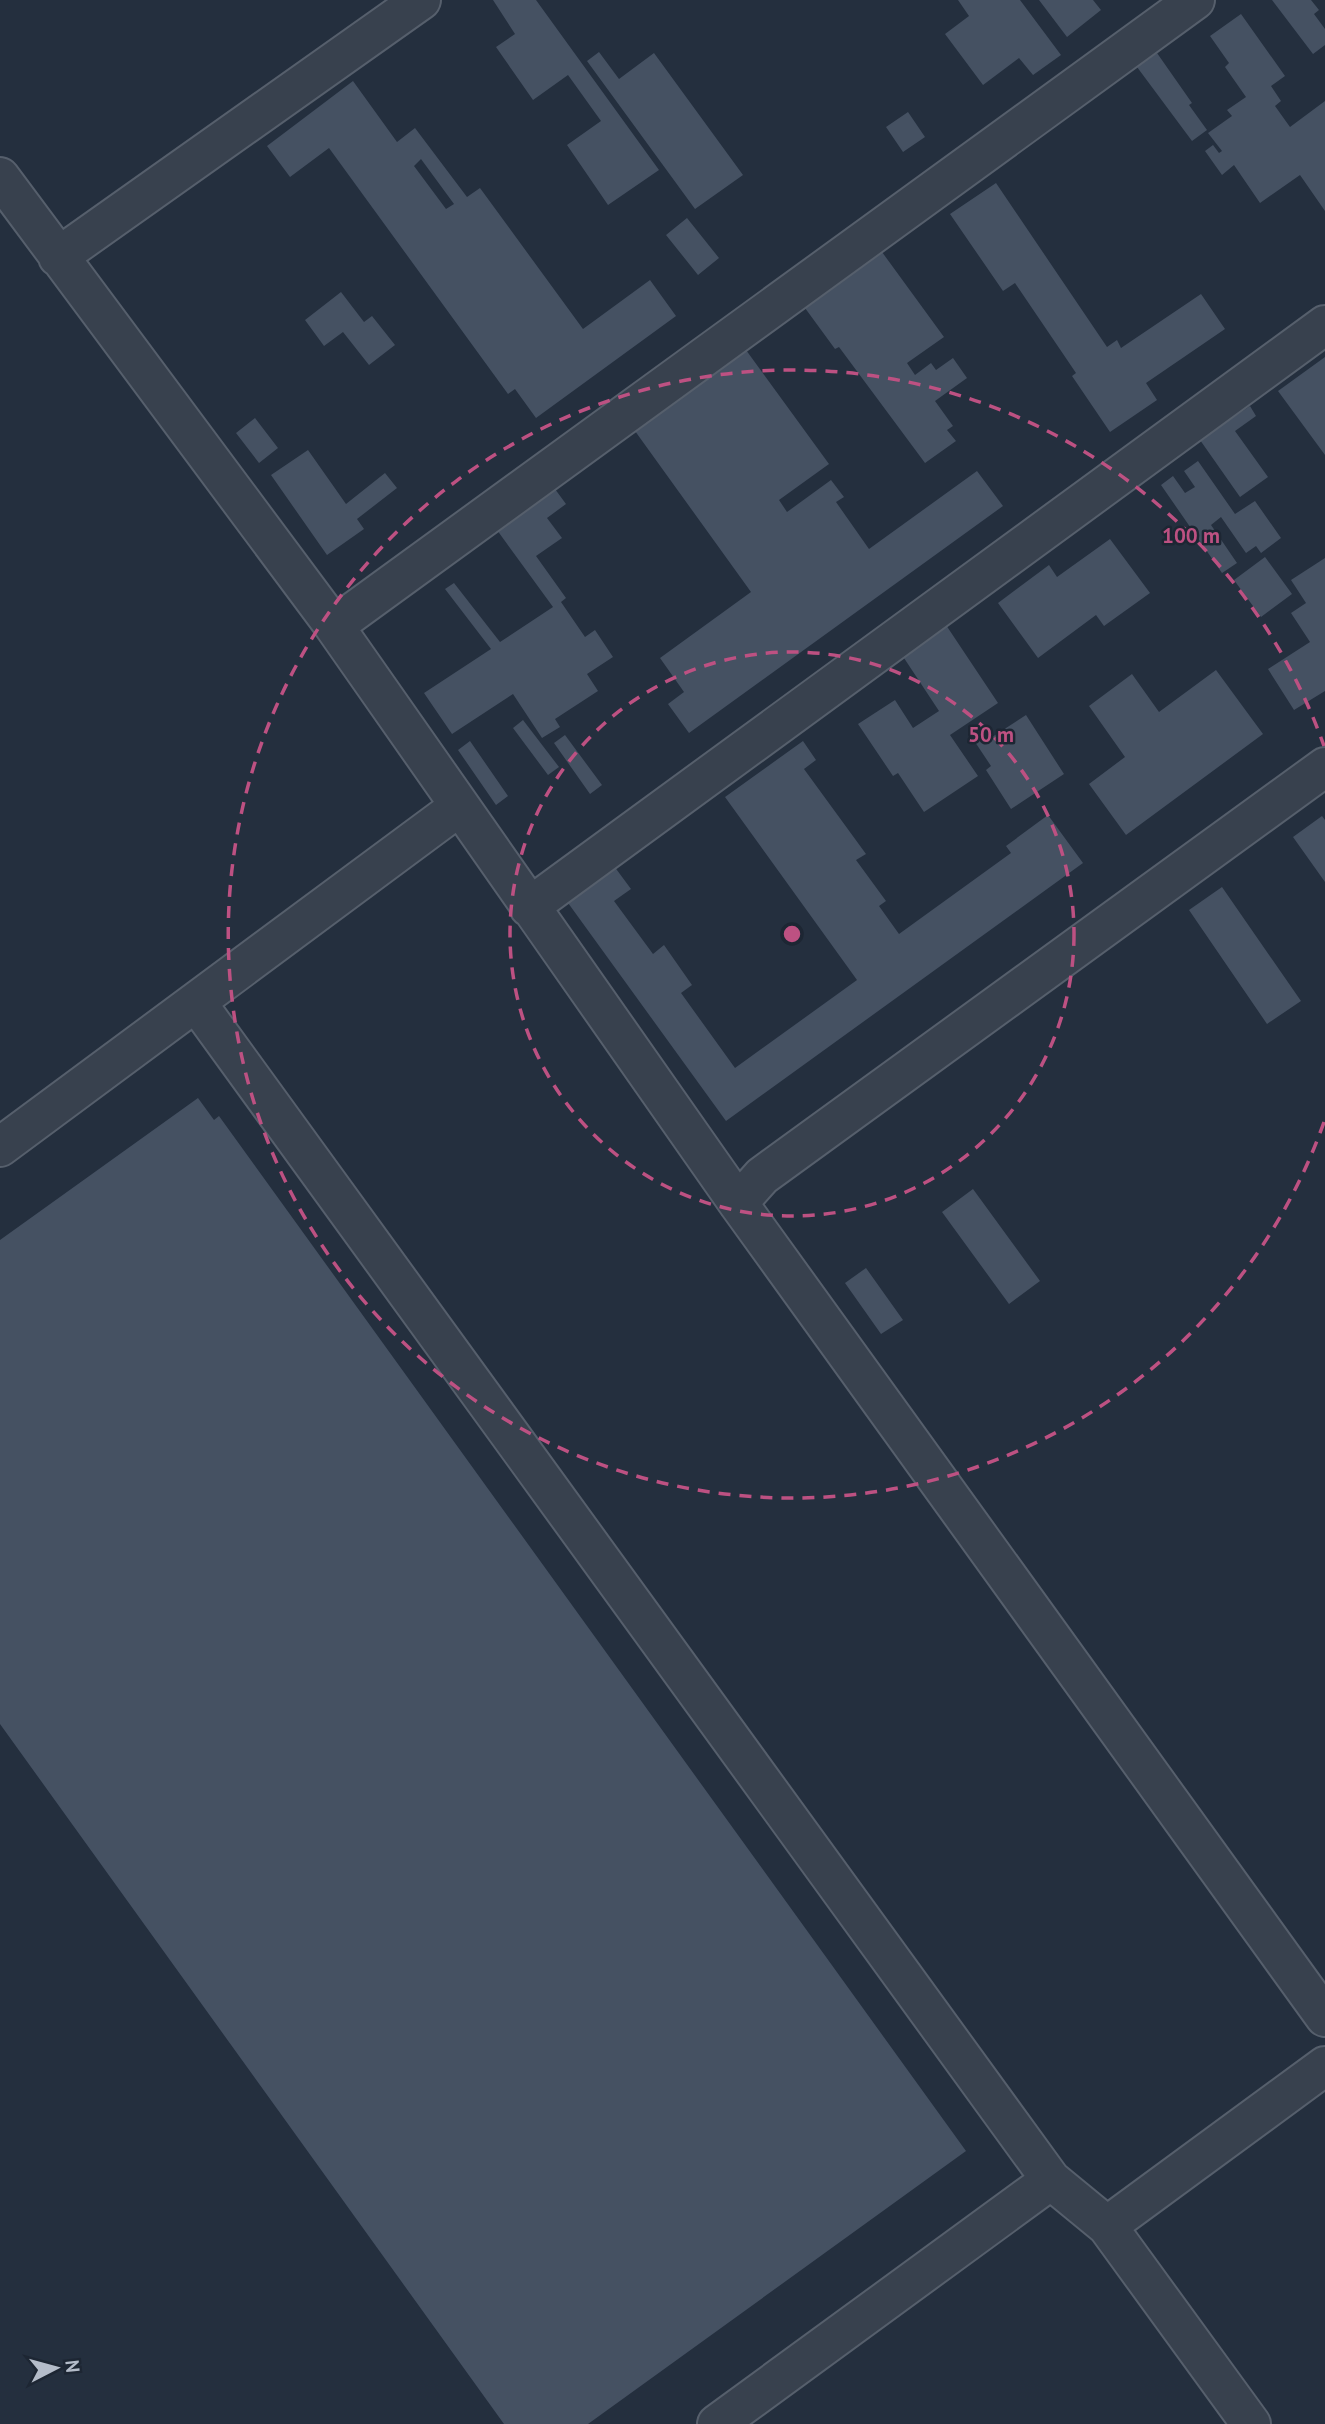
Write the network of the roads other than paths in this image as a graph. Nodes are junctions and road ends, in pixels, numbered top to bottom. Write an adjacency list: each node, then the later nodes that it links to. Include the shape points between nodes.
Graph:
1 (421, 0): 4 (street)
2 (1195, 0): 6 (street)
3 (0, 177): 4 (street)
4 (58, 257): 6 (street)
5 (1325, 325): 9 (street)
6 (334, 626): 8 (street)
7 (1325, 767): 12 (street, via 762,1176)
8 (460, 806): 9 (street); 10 (street)
9 (529, 907): 12 (street)
10 (196, 1002): 11 (street); 15 (street)
11 (0, 1147)
12 (738, 1203): 13 (street)
13 (1325, 2017)
14 (1325, 2066): 16 (street)
15 (1052, 2180): 16 (street); 17 (street)
16 (1107, 2226): 18 (street)
17 (717, 2424)
18 (1251, 2424)

